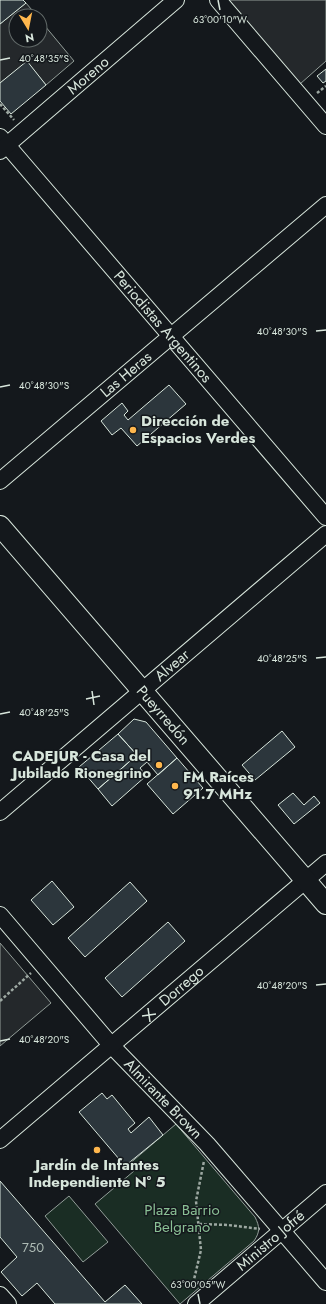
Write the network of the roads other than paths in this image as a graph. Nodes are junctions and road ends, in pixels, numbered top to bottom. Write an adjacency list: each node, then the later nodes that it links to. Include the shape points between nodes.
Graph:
1 (176, 0): 4 (street, Moreno, via 24,130)
2 (218, 0): 3 (street)
3 (326, 126)
4 (2, 144): 6 (street, Periodistas Argentinos)
5 (326, 205): 6 (street, Las Heras)
6 (171, 336): 7 (street, Las Heras); 8 (street, Periodistas Argentinos)
7 (0, 482)
8 (326, 517)
9 (0, 526): 11 (main road, Pueyrredón)
10 (326, 534): 11 (street, Alvear)
11 (142, 690): 12 (street, Alvear); 14 (main road, Pueyrredón)
12 (0, 812)
13 (326, 863): 14 (street, Dorrego)
14 (306, 880): 15 (main road, Pueyrredón); 17 (street, Dorrego)
15 (326, 904)
16 (0, 916): 17 (street, Almirante Brown)
17 (111, 1045): 18 (street, Dorrego); 20 (street, Almirante Brown, via 207,1144)
18 (0, 1140)
19 (326, 1193): 20 (street, Ministro Jofré)
20 (283, 1232): 21 (street, Almirante Brown); 23 (street, Ministro Jofré)
21 (326, 1282)
22 (0, 1295): 24 (street)
23 (194, 1296)
24 (8, 1304)

